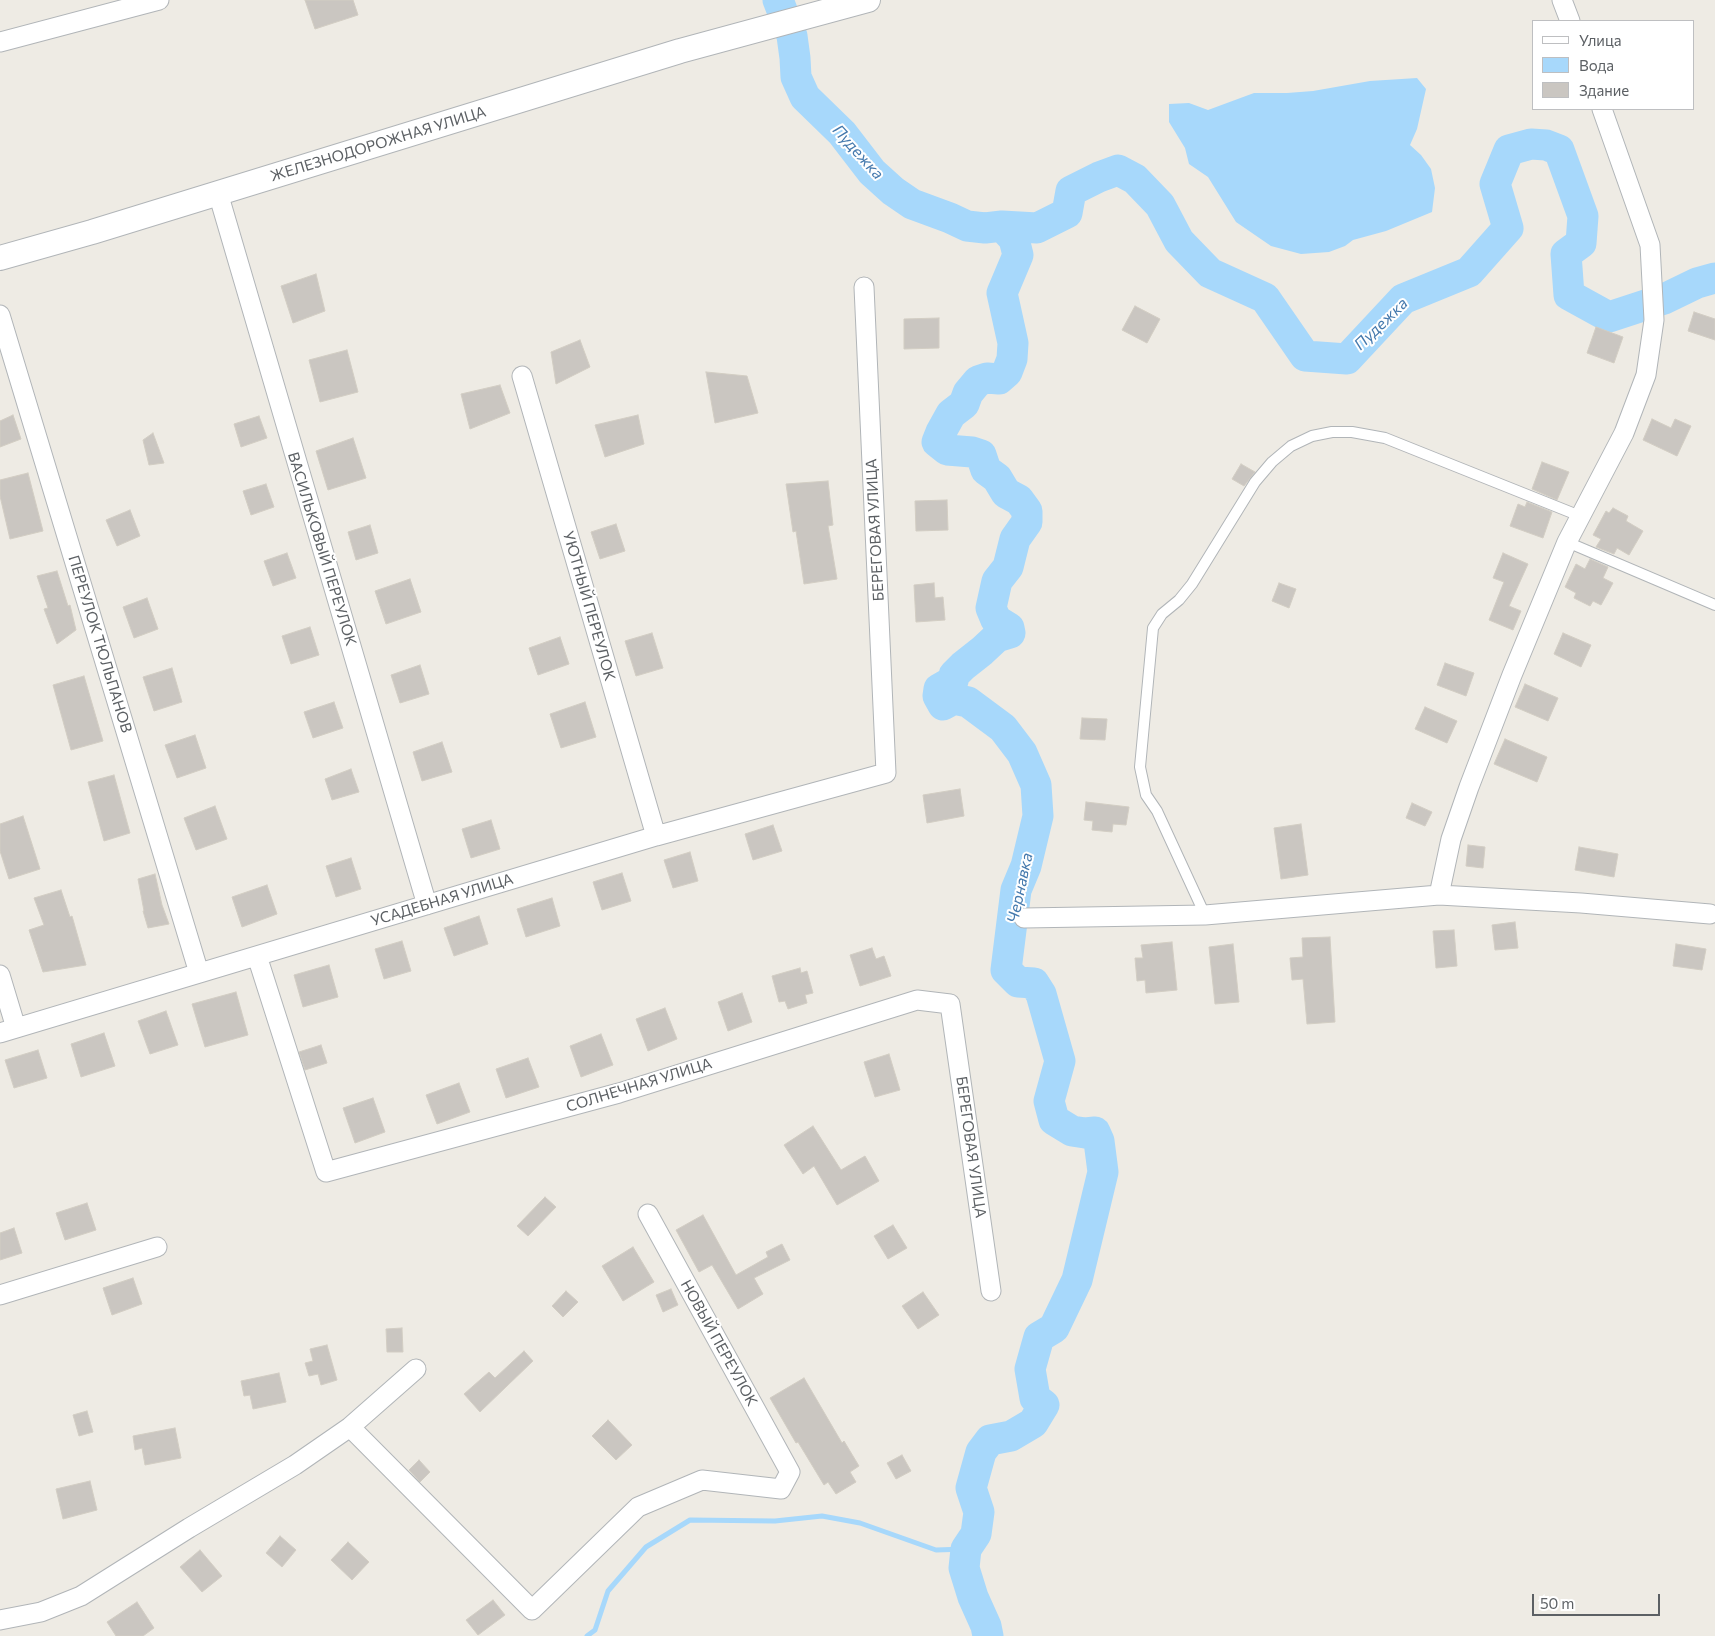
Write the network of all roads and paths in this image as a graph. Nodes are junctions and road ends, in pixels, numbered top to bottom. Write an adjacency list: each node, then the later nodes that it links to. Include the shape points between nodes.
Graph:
1 (159, 0): 5 (street)
2 (868, 0): 7 (street, ЖЕЛЕЗНОДОРОЖНАЯ УЛИЦА, via 680,50)
3 (1562, 0): 4 (street)
4 (1570, 20)
5 (0, 42)
6 (1602, 110): 12 (street, via 1650,245 1654,320 1643,383 1624,433)
7 (218, 193): 8 (street, ЖЕЛЕЗНОДОРОЖНАЯ УЛИЦА); 18 (street, ВАСИЛЬКОВЫЙ ПЕРЕУЛОК)
8 (0, 258)
9 (864, 287): 15 (street, БЕРЕГОВАЯ УЛИЦА)
10 (0, 315): 23 (street, ПЕРЕУЛОК ТЮЛЬПАНОВ)
11 (522, 376): 16 (street, УЮТНЫЙ ПЕРЕУЛОК)
12 (1580, 516): 13 (street); 20 (lane, via 1385,438 1352,432 1312,436 1292,446 1272,462 1255,482 1192,584 1162,614 1153,628 1140,767 1146,795 1157,810)
13 (1567, 542): 14 (lane); 17 (street, via 1469,787 1451,839)
14 (1715, 605)
15 (886, 773): 16 (street, УСАДЕБНАЯ УЛИЦА)
16 (656, 836): 18 (street, УСАДЕБНАЯ УЛИЦА)
17 (1439, 895): 19 (street, via 1581,902); 20 (street)
18 (427, 905): 22 (street, УСАДЕБНАЯ УЛИЦА)
19 (1712, 914)
20 (1206, 915): 21 (street)
21 (1024, 918)
22 (257, 956): 23 (street, УСАДЕБНАЯ УЛИЦА); 25 (street, СОЛНЕЧНАЯ УЛИЦА, via 326,1172 618,1093 917,1000)
23 (199, 973): 26 (street, УСАДЕБНАЯ УЛИЦА)
24 (0, 975): 26 (street)
25 (950, 1004): 29 (street, БЕРЕГОВАЯ УЛИЦА)
26 (8, 1030)
27 (648, 1214): 32 (street, НОВЫЙ ПЕРЕУЛОК, via 790,1472 781,1489 702,1480 638,1506 532,1610)
28 (157, 1247): 30 (street)
29 (991, 1291)
30 (0, 1295)
31 (416, 1369): 32 (street)
32 (350, 1427): 33 (street, via 81,1596 41,1612)
33 (0, 1620)

